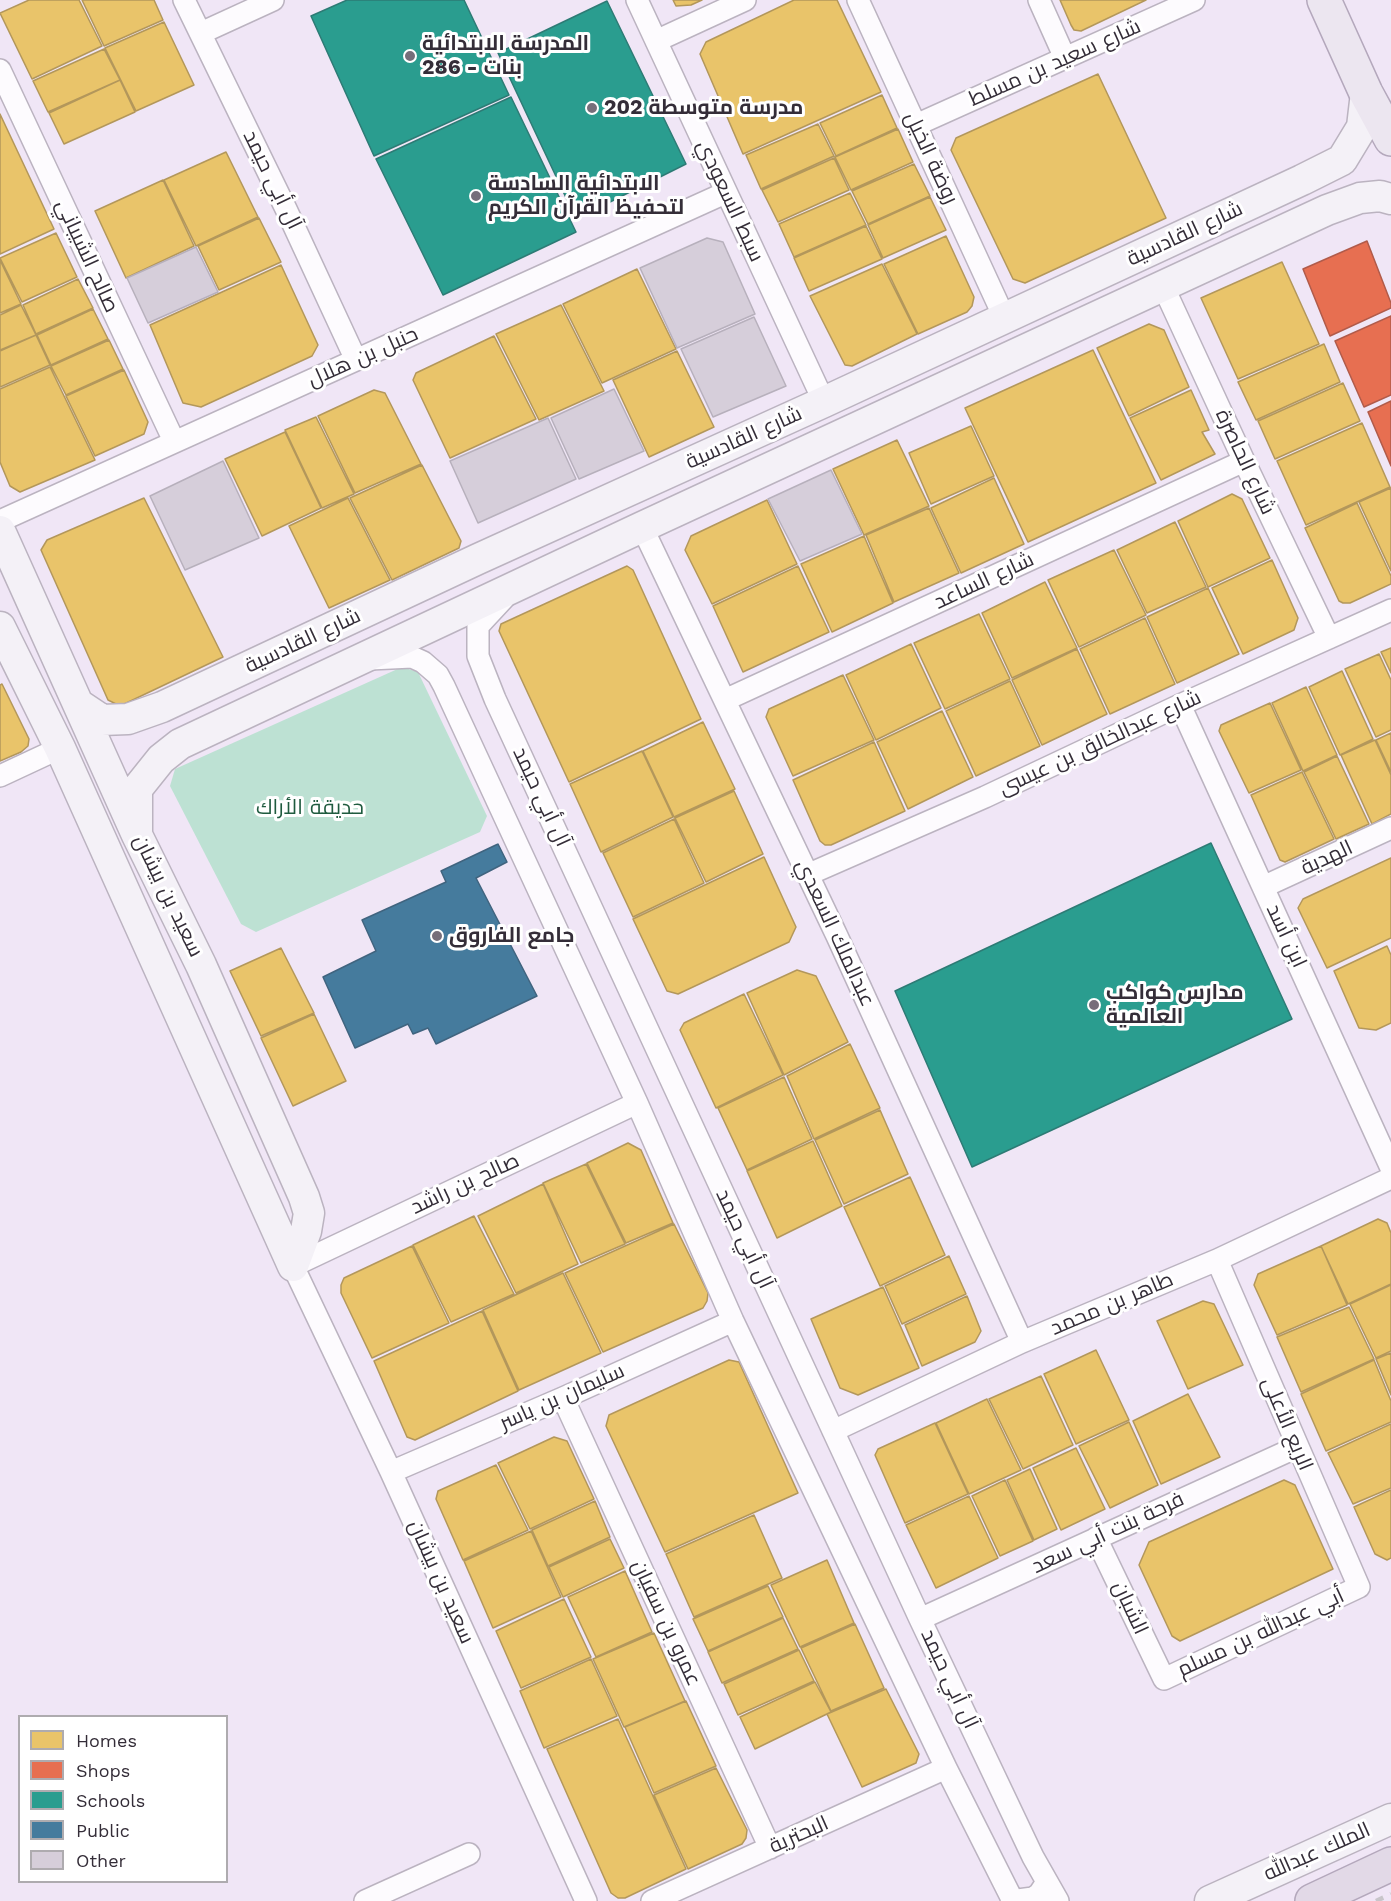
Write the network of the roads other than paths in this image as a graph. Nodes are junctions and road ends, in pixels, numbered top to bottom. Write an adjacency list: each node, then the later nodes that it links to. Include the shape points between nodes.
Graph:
1 (184, 0): 9 (street, آل أبي حيمد)
2 (273, 0): 9 (street)
3 (637, 0): 10 (street, سبط السعودي)
4 (745, 0): 10 (street)
5 (858, 0): 14 (street, روضة الخيل)
6 (1039, 0): 11 (street)
7 (1194, 0): 11 (street, شارع سعيد بن مسلط)
8 (1324, 0): 13 (main road)
9 (201, 33): 21 (street, آل أبي حيمد)
10 (656, 41): 17 (street, سبط السعودي)
11 (1065, 58): 14 (street, شارع سعيد بن مسلط)
12 (0, 70): 23 (street, صالح الشيباني)
13 (1366, 93): 15 (main road); 16 (street, شارع القادسية, via 1362,127)
14 (916, 125): 20 (street, روضة الخيل)
15 (1391, 139)
16 (1348, 151): 18 (street); 20 (street, شارع القادسية, via 1342,160 1302,180)
17 (725, 193): 21 (street, حنبل بن هلال); 22 (street, سبط السعودي)
18 (1380, 198): 19 (street, شارع القادسية, via 1360,198 1327,210)
19 (1163, 286): 24 (street, شارع الحاصرة); 26 (street, شارع القادسية)
20 (1004, 317): 22 (street, شارع القادسية)
21 (356, 360): 23 (street, حنبل بن هلال)
22 (824, 402): 34 (street, شارع القادسية, via 150,712 128,719 102,720)
23 (174, 441): 25 (street, حنبل بن هلال)
24 (1244, 461): 31 (street, شارع الحاصرة); 33 (street, شارع الساعد)
25 (0, 521)
26 (642, 527): 28 (street, شارع القادسية); 33 (street, عبدالملك السعدي)
27 (0, 531): 34 (street, سعيد بن بيشان)
28 (522, 583): 32 (street, شارع القادسية); 50 (street, آل أبي حيمد, via 478,626 478,656)
29 (1391, 610): 31 (street, شارع عبدالخالق بن عيسى)
30 (0, 627): 36 (street, سعيد بن بيشان)
31 (1329, 638): 35 (street, شارع عبدالخالق بن عيسى)
32 (360, 659): 39 (street, شارع القادسية, via 180,744 161,759 137,789); 42 (street, آل أبي حيمد, via 412,657 438,675)
33 (725, 700): 40 (street, عبدالملك السعدي)
34 (78, 704): 39 (street, سعيد بن بيشان)
35 (1180, 705): 40 (street, شارع عبدالخالق بن عيسى); 41 (street, ابن أسد)
36 (60, 748): 37 (street); 46 (street, سعيد بن بيشان)
37 (0, 776)
38 (1391, 828): 41 (street, الهدية)
39 (137, 835): 46 (street, سعيد بن بيشان, via 201,965 304,1197 309,1213)
40 (807, 875): 48 (street, عبدالملك السعدي)
41 (1263, 887): 43 (street, ابن أسد)
42 (637, 1103): 46 (street, صالح بن راشد); 47 (street, آل أبي حيمد)
43 (1391, 1168)
44 (1391, 1178): 45 (street, طاهر بن محمد)
45 (1217, 1260): 48 (street, طاهر بن محمد); 51 (street, الريع الأعلى)
46 (293, 1266): 52 (street, سعيد بن بيشان)
47 (733, 1321): 49 (street, سليمان بن ياسر); 57 (street, آل أبي حيمد)
48 (1022, 1342): 50 (street, طاهر بن محمد)
49 (563, 1398): 52 (street, سليمان بن ياسر); 59 (street, عمرو بن سفيان)
50 (833, 1431): 55 (street, آل أبي حيمد)
51 (1297, 1447): 53 (street, فرحة بنت أبي سعد); 54 (street, الريع الأعلى)
52 (391, 1472): 65 (street, سعيد بن بيشان)
53 (1096, 1538): 55 (street, فرحة بنت أبي سعد); 56 (street, الشبان)
54 (1359, 1587): 56 (street, أبي عبدالله بن مسلم)
55 (920, 1619): 62 (street, آل أبي حيمد)
56 (1164, 1678)
57 (946, 1768): 59 (street, البحترية); 63 (street, آل أبي حيمد)
58 (1391, 1819): 68 (street, الملك عبدالله)
59 (770, 1848): 66 (street, البحترية)
60 (469, 1854): 64 (street)
61 (1391, 1864): 69 (highway, الملك عبدالله)
62 (1047, 1882): 63 (street, via 1033,1898); 67 (street, آل أبي حيمد)
63 (1012, 1899)
64 (365, 1901)
65 (586, 1901)
66 (652, 1901)
67 (1058, 1901)
68 (1210, 1901)
69 (1312, 1901)

